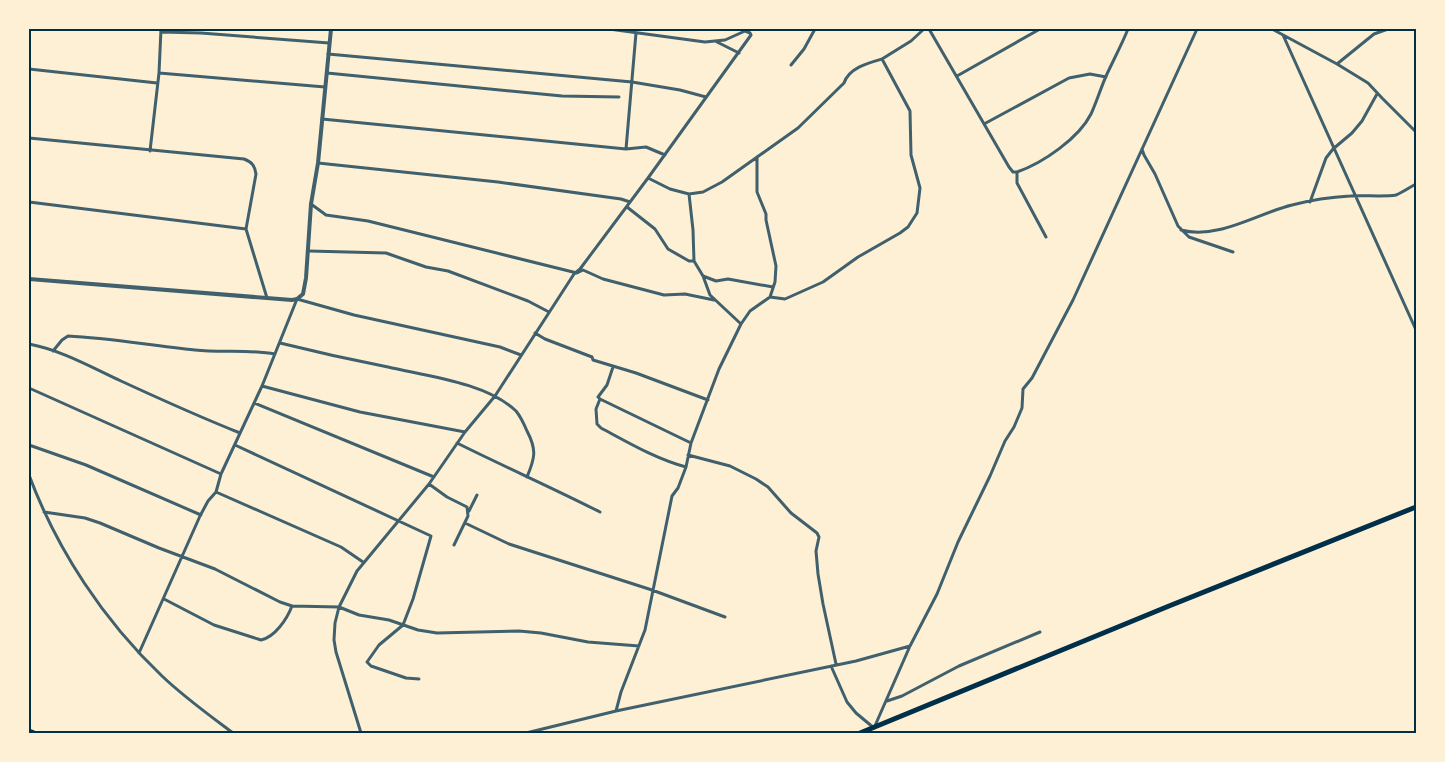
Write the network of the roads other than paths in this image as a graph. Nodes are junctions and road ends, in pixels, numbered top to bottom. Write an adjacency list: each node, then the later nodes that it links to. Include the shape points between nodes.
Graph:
1 (331, 29): 16 (street)
2 (608, 29): 12 (street)
3 (815, 29): 21 (street)
4 (924, 29): 19 (street)
5 (929, 29): 25 (street)
6 (1040, 29): 25 (street)
7 (1128, 29): 26 (street)
8 (1196, 29): 37 (street)
9 (1272, 29): 14 (street)
10 (1388, 29): 20 (street, via 1374,34)
11 (161, 30): 16 (street); 23 (street)
12 (631, 30): 13 (street)
13 (636, 32): 15 (street); 28 (street)
14 (1283, 35): 20 (street); 38 (street)
15 (716, 42): 17 (street); 17 (street, via 748,31 750,37)
16 (329, 43): 18 (street)
17 (738, 53): 32 (street)
18 (328, 54): 24 (street); 28 (street)
19 (882, 59): 42 (street, via 846,76 844,82 798,128); 65 (street, via 910,112 911,155 920,188 917,213 900,233 823,282 785,299)
20 (1337, 64): 30 (street, via 1368,83)
21 (791, 65)
22 (29, 69): 27 (street)
23 (159, 73): 27 (street); 29 (street)
24 (326, 73): 29 (street); 31 (street, via 562,96)
25 (957, 76): 34 (street)
26 (1106, 77): 34 (street, via 1090,74 1069,78); 44 (street, via 1082,128 1064,145)
27 (157, 82): 40 (street)
28 (632, 82): 32 (street); 39 (street)
29 (325, 87): 33 (street)
30 (1377, 94): 35 (street); 38 (street, via 1362,121)
31 (619, 97)
32 (706, 97): 41 (street)
33 (322, 119): 39 (street); 43 (street)
34 (984, 124): 44 (street, via 1009,167)
35 (1416, 132)
36 (29, 138): 40 (street)
37 (1142, 148): 55 (street); 117 (street, via 1073,300 1023,389 1022,408 1014,427)
38 (1334, 148): 48 (street); 51 (street, via 1326,158)
39 (626, 149): 41 (street, via 646,147)
40 (150, 151): 54 (street, via 251,162 256,174)
41 (664, 155): 45 (street)
42 (757, 157): 47 (street, via 722,182 703,192); 63 (street, via 758,192 766,214 776,266)
43 (318, 163): 50 (street, via 498,182); 52 (street)
44 (1017, 172): 56 (street, via 1017,183)
45 (648, 178): 47 (street); 50 (street)
46 (1416, 184): 48 (street, via 1393,195)
47 (689, 194): 59 (street)
48 (1356, 196): 51 (street); 70 (street)
49 (29, 202): 54 (street)
50 (630, 202): 53 (street)
51 (1310, 202): 55 (street, via 1219,228 1197,232)
52 (311, 204): 57 (street); 60 (street, via 326,215 368,221)
53 (626, 207): 59 (street, via 655,229 668,249); 60 (street)
54 (246, 229): 64 (street)
55 (1181, 230): 58 (street, via 1189,237)
56 (1046, 237)
57 (308, 251): 66 (street, via 305,287); 68 (street, via 386,253 426,267 448,270)
58 (1232, 252)
59 (694, 261): 61 (street)
60 (576, 273): 67 (street, via 583,270 602,279 664,295 685,294); 68 (street)
61 (703, 276): 63 (street, via 716,281 728,279); 67 (street)
62 (29, 279): 64 (street)
63 (773, 287): 65 (street)
64 (267, 298): 66 (street)
65 (770, 298): 69 (street, via 750,311)
66 (297, 299): 72 (street); 76 (street, via 500,347)
67 (714, 300): 69 (street)
68 (549, 312): 71 (street)
69 (741, 324): 82 (street)
70 (1416, 330)
71 (535, 333): 76 (street); 77 (street)
72 (280, 343): 75 (street); 80 (street, via 442,379)
73 (29, 344): 74 (street)
74 (53, 351): 75 (street, via 68,336 196,350); 85 (street)
75 (275, 354): 78 (street)
76 (521, 355): 80 (street)
77 (613, 367): 81 (street, via 598,397); 82 (street)
78 (262, 386): 83 (street); 84 (street, via 360,412)
79 (29, 388): 92 (street)
80 (495, 396): 84 (street); 95 (street, via 516,411 532,441 534,461)
81 (600, 399): 87 (street); 91 (street, via 596,409 597,424 601,428 665,461)
82 (708, 400): 87 (street)
83 (254, 403): 85 (street); 94 (street)
84 (465, 432): 86 (street)
85 (240, 433): 89 (street)
86 (457, 443): 94 (street); 95 (street)
87 (691, 443): 90 (street)
88 (29, 444): 103 (street)
89 (235, 445): 92 (street); 104 (street)
90 (688, 455): 91 (street); 119 (street, via 730,466 756,479 817,533 818,574)
91 (686, 467): 109 (street, via 672,496)
92 (221, 474): 97 (street)
93 (29, 475): 101 (street)
94 (434, 477): 96 (street)
95 (527, 477): 102 (street)
96 (429, 484): 100 (street); 104 (street)
97 (216, 492): 103 (street); 108 (street, via 341,547)
98 (477, 495): 100 (street)
99 (1416, 507): 124 (highway)
100 (469, 511): 105 (street)
101 (44, 512): 107 (street, via 92,520); 118 (street, via 96,599)
102 (600, 512)
103 (201, 516): 107 (street)
104 (398, 520): 108 (street); 114 (street, via 431,536)
105 (465, 523): 106 (street); 109 (street, via 509,544)
106 (454, 545)
107 (182, 556): 110 (street); 111 (street)
108 (363, 562): 112 (street)
109 (652, 590): 113 (street); 116 (street, via 650,611)
110 (164, 599): 111 (street, via 214,625 261,640 276,630); 118 (street)
111 (292, 606): 112 (street)
112 (339, 607): 114 (street); 128 (street, via 334,646)
113 (725, 617)
114 (403, 625): 116 (street, via 437,633 519,631); 121 (street, via 379,645 368,662 370,666)
115 (1040, 632): 122 (street, via 958,666)
116 (639, 646): 123 (street)
117 (910, 646): 119 (street); 122 (street)
118 (139, 653): 127 (street, via 175,687)
119 (836, 664): 120 (street)
120 (831, 666): 123 (street); 124 (street, via 847,702)
121 (419, 679)
122 (887, 701): 124 (street)
123 (616, 711): 129 (street)
124 (874, 728): 130 (highway)
125 (29, 731): 126 (highway)
126 (34, 733)
127 (233, 733)
128 (361, 733)
129 (526, 733)
130 (860, 733)

